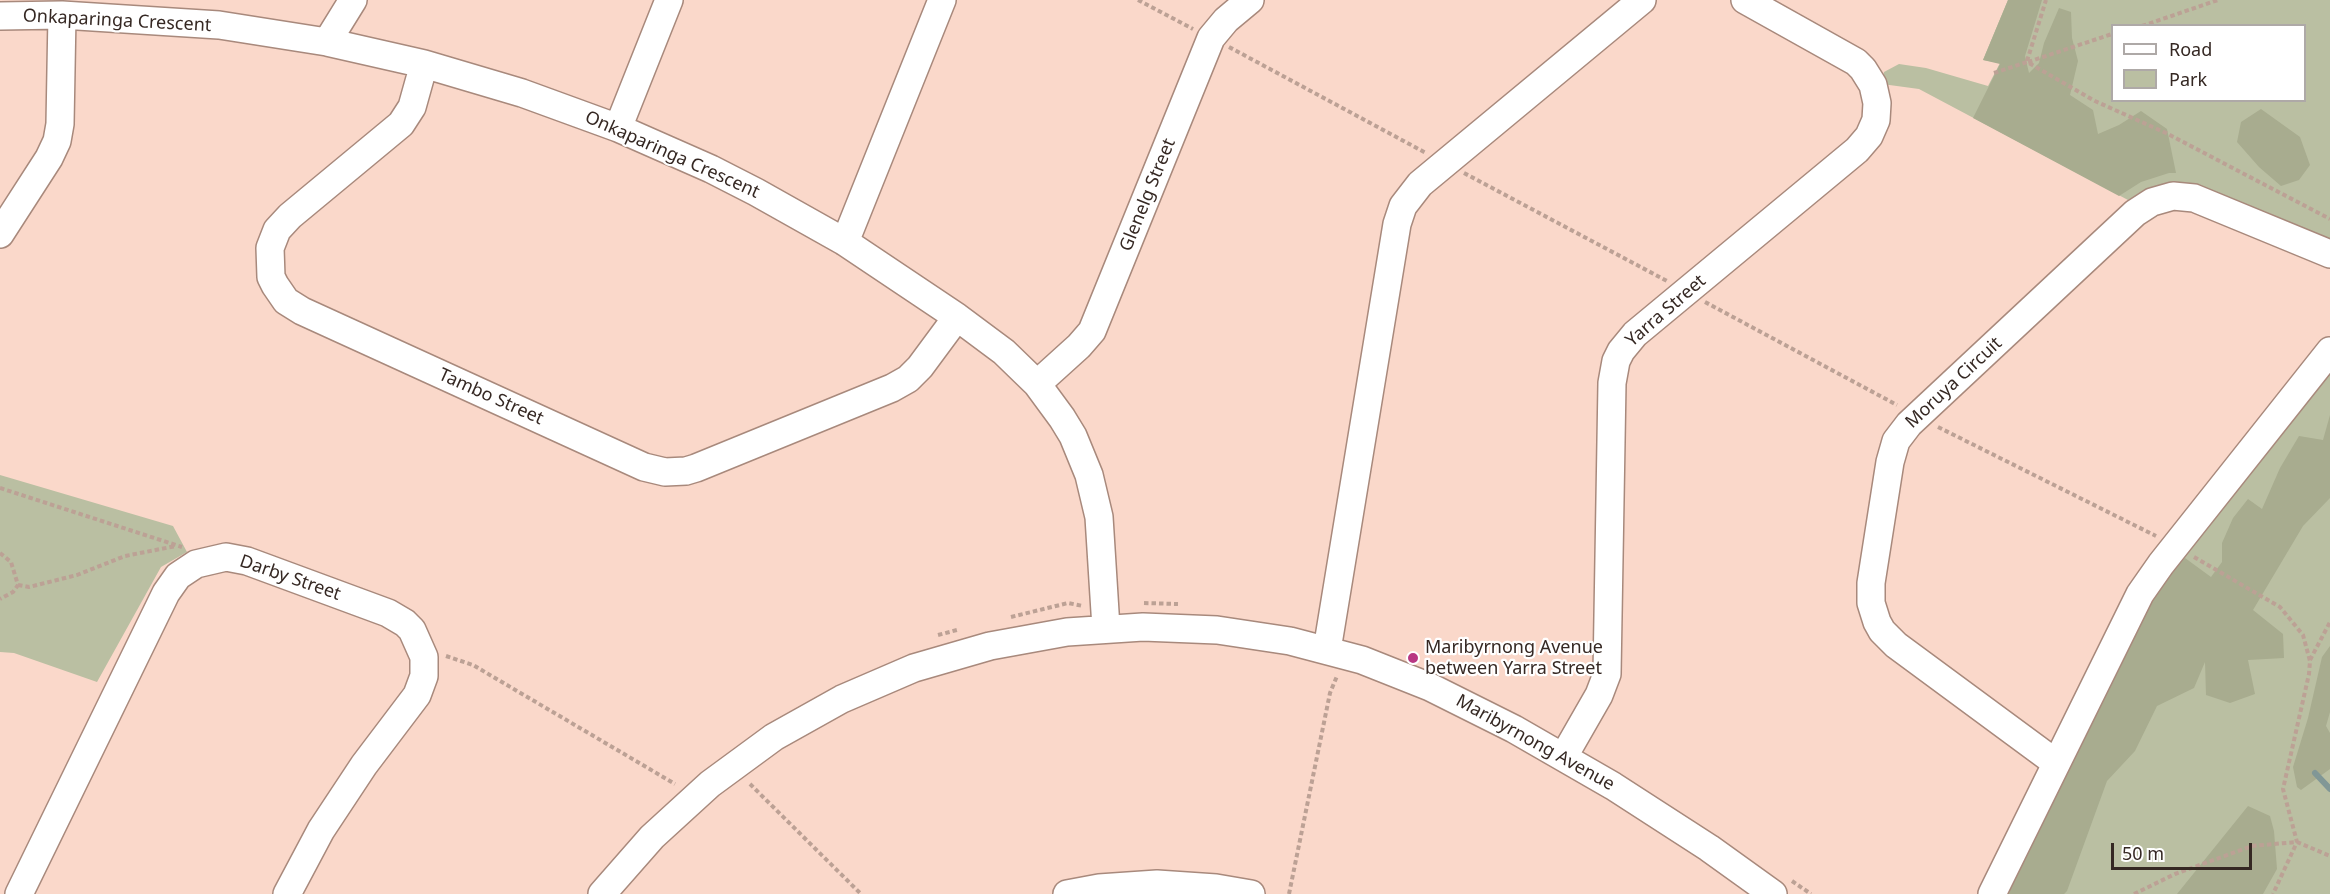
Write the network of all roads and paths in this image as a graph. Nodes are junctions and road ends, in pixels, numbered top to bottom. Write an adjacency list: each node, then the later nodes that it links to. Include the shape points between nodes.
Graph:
1 (353, 0): 17 (street)
2 (669, 0): 21 (street)
3 (942, 0): 25 (street)
4 (1138, 0): 16 (path)
5 (1250, 0): 16 (street, Glenelg Street)
6 (1642, 0): 22 (street)
7 (1744, 0): 11 (street, Yarra Street)
8 (2046, 0): 18 (path)
9 (2218, 0): 14 (path)
10 (166, 10): 12 (street, Onkaparinga Crescent); 17 (street, Onkaparinga Crescent, via 219,26)
11 (1784, 10): 27 (street, Yarra Street, via 1863,69 1876,94 1873,128 1857,150)
12 (62, 15): 13 (street, Onkaparinga Crescent); 24 (street, via 57,141)
13 (0, 16)
14 (2148, 24)
15 (2111, 34): 18 (path)
16 (1211, 38): 22 (path); 30 (street, Glenelg Street, via 1097,322 1079,346)
17 (327, 42): 19 (street, Onkaparinga Crescent)
18 (2027, 62): 20 (path); 23 (path, via 2094,101 2166,133)
19 (424, 64): 21 (street, Onkaparinga Crescent, via 522,93); 28 (street, Tambo Street, via 412,107 401,124 277,230 270,248 271,277 286,301 302,311 644,467 664,472 696,468 892,388 920,367)
20 (1994, 73)
21 (618, 128): 25 (street, Onkaparinga Crescent, via 720,173)
22 (1445, 163): 27 (path); 46 (street, via 1413,191 1399,215)
23 (2330, 219)
24 (0, 234)
25 (845, 242): 28 (street, Onkaparinga Crescent)
26 (2330, 254): 31 (street, Moruya Circuit, via 2194,198 2173,196 2152,202 2135,213)
27 (1686, 292): 31 (path); 47 (street, Yarra Street, via 1627,342 1612,372 1607,675)
28 (957, 316): 30 (street, Onkaparinga Crescent, via 1004,352)
29 (2330, 351): 33 (street)
30 (1037, 384): 39 (street, Onkaparinga Crescent, via 1073,436 1089,476 1099,517)
31 (1918, 416): 33 (path); 48 (street, Moruya Circuit, via 1902,432 1892,451 1871,582 1873,613 1882,631 1896,645)
32 (0, 488): 35 (path)
33 (2175, 546): 45 (path, via 2280,607 2303,635); 48 (street, via 2140,594)
34 (0, 553): 36 (path, via 11,562)
35 (187, 554): 36 (path, via 125,556 78,575 29,587); 44 (street, Darby Street, via 206,560 226,557 248,561 388,613 412,630); 58 (street, Darby Street)
36 (18, 585): 37 (path)
37 (0, 599)
38 (1182, 604): 39 (path, via 1155,602)
39 (1095, 610): 40 (path, via 1068,603); 46 (street, Maribyrnong Avenue, via 1180,628 1254,635); 60 (street, Maribyrnong Avenue, via 1028,638 952,656 878,682 825,708 774,738 710,784 652,837)
40 (1003, 619)
41 (2330, 622): 45 (path)
42 (966, 628): 43 (path)
43 (935, 637)
44 (424, 657): 51 (path, via 446,656 473,665); 59 (street, via 424,676 417,695 345,793)
45 (2310, 661): 55 (path, via 2283,789)
46 (1336, 667): 47 (street, Maribyrnong Avenue, via 1396,672); 64 (path)
47 (1564, 756): 57 (street, Maribyrnong Avenue)
48 (2056, 763): 66 (street)
49 (683, 778): 51 (path)
50 (759, 778): 52 (path)
51 (675, 784): 54 (path)
52 (750, 784): 53 (path); 61 (path)
53 (743, 789)
54 (673, 794)
55 (2297, 842): 56 (path); 67 (path, via 2252,846); 68 (path)
56 (2330, 856)
57 (1781, 887): 65 (path)
58 (19, 894)
59 (287, 894)
60 (602, 894)
61 (861, 894)
62 (1067, 894): 63 (street, via 1157,884)
63 (1251, 894)
64 (1289, 894)
65 (1811, 894)
66 (1992, 894)
67 (2133, 894)
68 (2273, 894)

